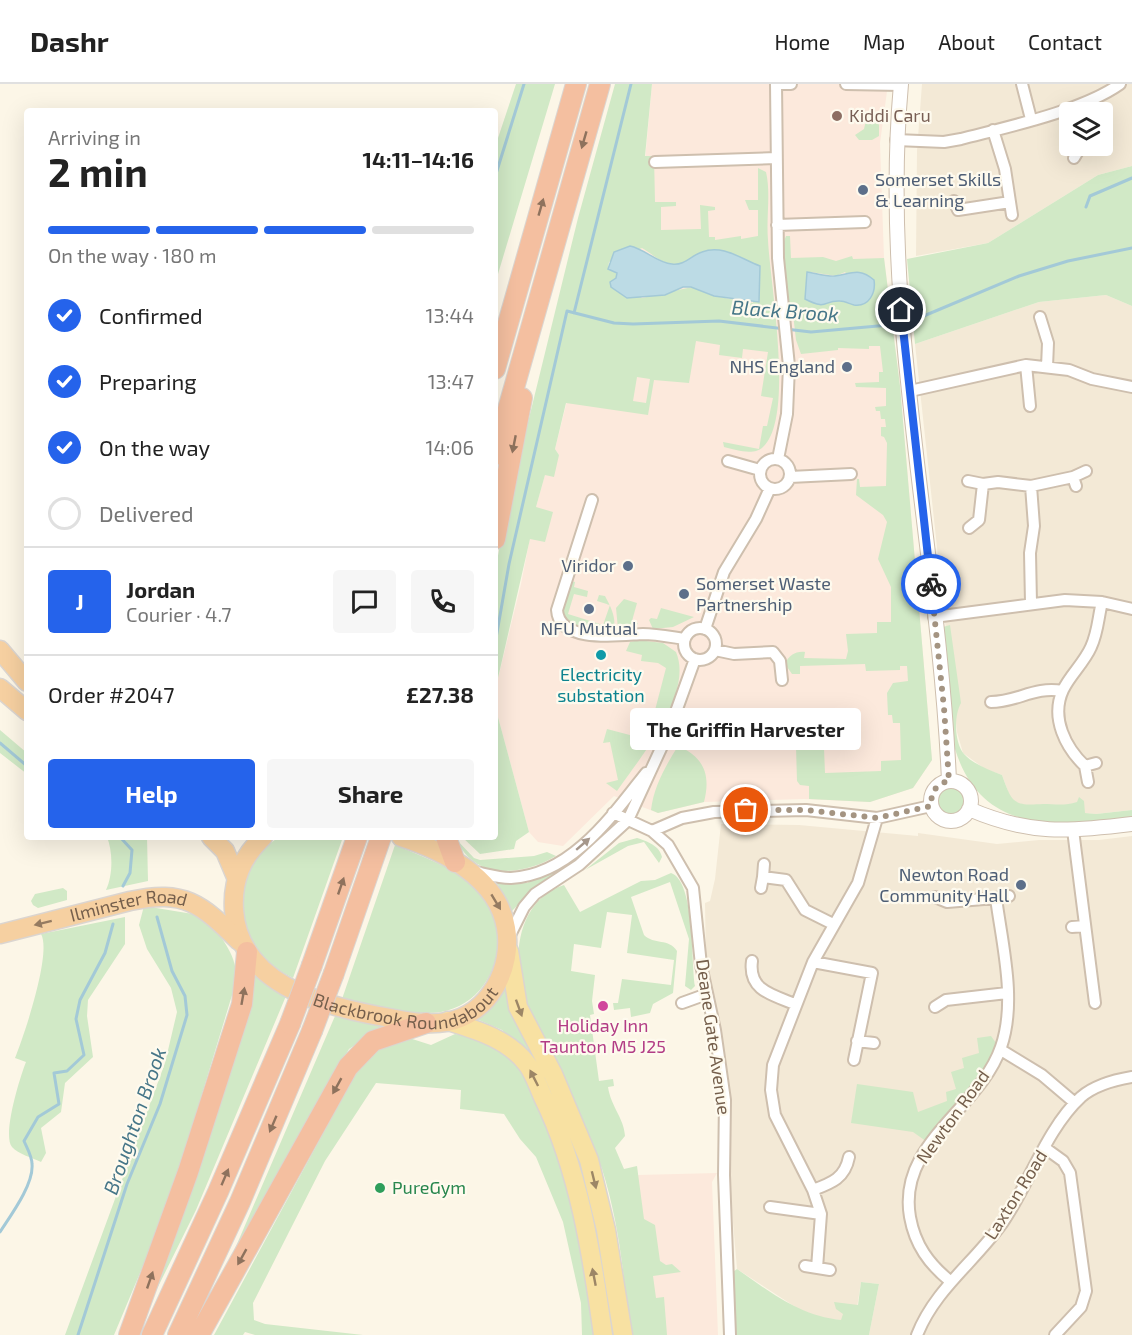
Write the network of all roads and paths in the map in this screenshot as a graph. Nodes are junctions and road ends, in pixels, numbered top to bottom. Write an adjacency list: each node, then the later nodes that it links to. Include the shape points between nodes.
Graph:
1 (576, 84): 21 (highway, one-way to 1)
2 (600, 84): 24 (highway, one-way to 24)
3 (776, 84): 4 (street); 14 (street)
4 (791, 84)
5 (846, 84): 6 (street)
6 (901, 84): 13 (street)
7 (1022, 84): 11 (street)
8 (1120, 84): 9 (street)
9 (1087, 102)
10 (1059, 114): 11 (street)
11 (1031, 119): 12 (street)
12 (993, 130): 13 (street, via 944,142); 16 (street)
13 (896, 140): 29 (street, via 898,271)
14 (776, 158): 15 (street); 20 (street)
15 (655, 162)
16 (1010, 202): 17 (street); 18 (street)
17 (956, 210)
18 (1012, 215)
19 (865, 222): 20 (street)
20 (777, 225): 32 (street, via 787,341 787,414)
21 (525, 264): 22 (highway); 25 (highway)
22 (498, 315)
23 (1040, 317): 27 (street, via 1038,335 1049,354)
24 (532, 324): 31 (highway); 43 (highway, one-way to 43)
25 (498, 358)
26 (1026, 365): 27 (street); 29 (street); 30 (street, via 1034,393)
27 (1047, 367): 28 (street)
28 (1132, 387)
29 (910, 391): 48 (street)
30 (1030, 406)
31 (498, 444)
32 (778, 459): 34 (street, via 767,461); 37 (street, via 788,465)
33 (728, 461): 34 (street)
34 (760, 470): 41 (street, via 761,480)
35 (1086, 471): 40 (street, via 1074,482)
36 (851, 474): 37 (street)
37 (790, 477): 41 (street, via 785,485)
38 (968, 481): 39 (street)
39 (983, 484): 40 (street); 44 (street, via 983,521)
40 (1030, 486): 46 (street, via 1034,526)
41 (770, 489): 49 (street, via 724,572)
42 (592, 500): 50 (street, via 557,610 559,622 566,629 600,636 644,634)
43 (498, 524)
44 (969, 528)
45 (1102, 602): 46 (street); 47 (street); 57 (street, via 1090,651)
46 (1031, 603): 48 (street)
47 (1132, 609)
48 (934, 617): 61 (street)
49 (705, 629): 50 (street, via 691,631); 52 (street, via 715,637)
50 (685, 639): 53 (street, via 686,651)
51 (0, 650): 54 (highway)
52 (715, 650): 53 (street, via 705,660); 55 (street, via 734,654 773,652 780,661)
53 (695, 659): 60 (street)
54 (24, 678)
55 (782, 680)
56 (0, 688): 59 (highway)
57 (1062, 691): 58 (street, via 1035,690); 62 (street, via 1059,709 1064,741 1070,752 1091,765)
58 (997, 705)
59 (24, 708)
60 (655, 761): 65 (street); 67 (street)
61 (949, 781): 63 (street, via 933,791); 64 (street, via 958,782 967,790)
62 (1088, 782)
63 (931, 806): 64 (street, via 939,817 951,821 963,817); 66 (street)
64 (969, 809): 69 (street, via 1027,829)
65 (613, 813): 67 (street, Deane Gate Avenue); 78 (street, one-way to 65, via 511,878 547,869 582,847)
66 (877, 818): 70 (street, via 806,810 746,810 692,815); 83 (street, via 858,883)
67 (628, 820): 70 (street, Deane Gate Avenue); 87 (street, via 579,865 536,894 524,907)
68 (1132, 824): 69 (street)
69 (1073, 830): 84 (street)
70 (652, 831): 92 (street, Deane Gate Avenue, via 668,845 693,888)
71 (214, 840): 79 (highway, via 225,851)
72 (261, 840): 79 (highway, Blackbrook Roundabout)
73 (380, 840): 116 (highway, one-way to 116, bridge, via 312,1031 240,1202)
74 (407, 840): 78 (highway)
75 (448, 840): 78 (highway)
76 (355, 844): 115 (highway, one-way to 76, bridge, via 291,1023)
77 (764, 864): 83 (street, via 762,882 786,880 805,910)
78 (464, 867): 87 (highway, one-way to 87, via 500,907)
79 (236, 877): 88 (highway, Blackbrook Roundabout, via 234,919)
80 (1009, 896): 82 (street)
81 (935, 897): 82 (street, via 947,902)
82 (996, 898): 91 (street, Newton Road)
83 (833, 924): 90 (street)
84 (1085, 926): 85 (street); 94 (street)
85 (1072, 927)
86 (0, 934): 88 (highway, Ilminster Road, one-way to 86, via 197,903 170,897 139,899)
87 (508, 945): 97 (highway, Blackbrook Roundabout, via 500,978 487,996 478,1006); 119 (main road, one-way to 119, via 518,1007 553,1074 589,1160 606,1230)
88 (245, 948): 98 (highway, Blackbrook Roundabout, via 262,970 305,997 346,1010); 114 (highway, one-way to 88, via 188,1172 242,1004)
89 (752, 961): 95 (street, via 752,976 759,988)
90 (813, 962): 95 (street); 99 (street, via 873,968)
91 (1007, 993): 96 (street, via 946,1000); 101 (street, Newton Road)
92 (707, 994): 93 (street); 120 (street, Deane Gate Avenue, via 725,1100)
93 (682, 1003)
94 (1095, 1003)
95 (795, 1004): 107 (street, via 775,1055 772,1104)
96 (935, 1007)
97 (448, 1022): 98 (highway, Blackbrook Roundabout); 118 (main road, one-way to 97, via 571,1163 540,1090 527,1064 510,1047)
98 (426, 1023): 117 (highway, one-way to 117, via 373,1041 348,1067)
99 (857, 1041): 100 (street); 102 (street)
100 (874, 1043)
101 (1001, 1050): 104 (street, via 1042,1075); 113 (street, Newton Road, via 963,1106 925,1149 911,1179 908,1197 915,1237 931,1263)
102 (854, 1060)
103 (1132, 1077): 104 (street, Laxton Road, via 1109,1082)
104 (1075, 1103): 105 (street, Laxton Road)
105 (1045, 1148): 113 (street, Laxton Road, via 1002,1223); 122 (street, via 1063,1161 1070,1173 1086,1291 1082,1308)
106 (849, 1157): 107 (street, via 849,1175)
107 (813, 1190): 109 (street)
108 (770, 1207): 109 (street)
109 (821, 1214): 111 (street)
110 (805, 1266): 111 (street)
111 (817, 1268): 112 (street)
112 (830, 1270)
113 (950, 1281): 121 (street, Laxton Road)
114 (129, 1335)
115 (152, 1335)
116 (178, 1335)
117 (199, 1335)
118 (603, 1335)
119 (623, 1335)
120 (730, 1335)
121 (917, 1335)
122 (1055, 1335)

